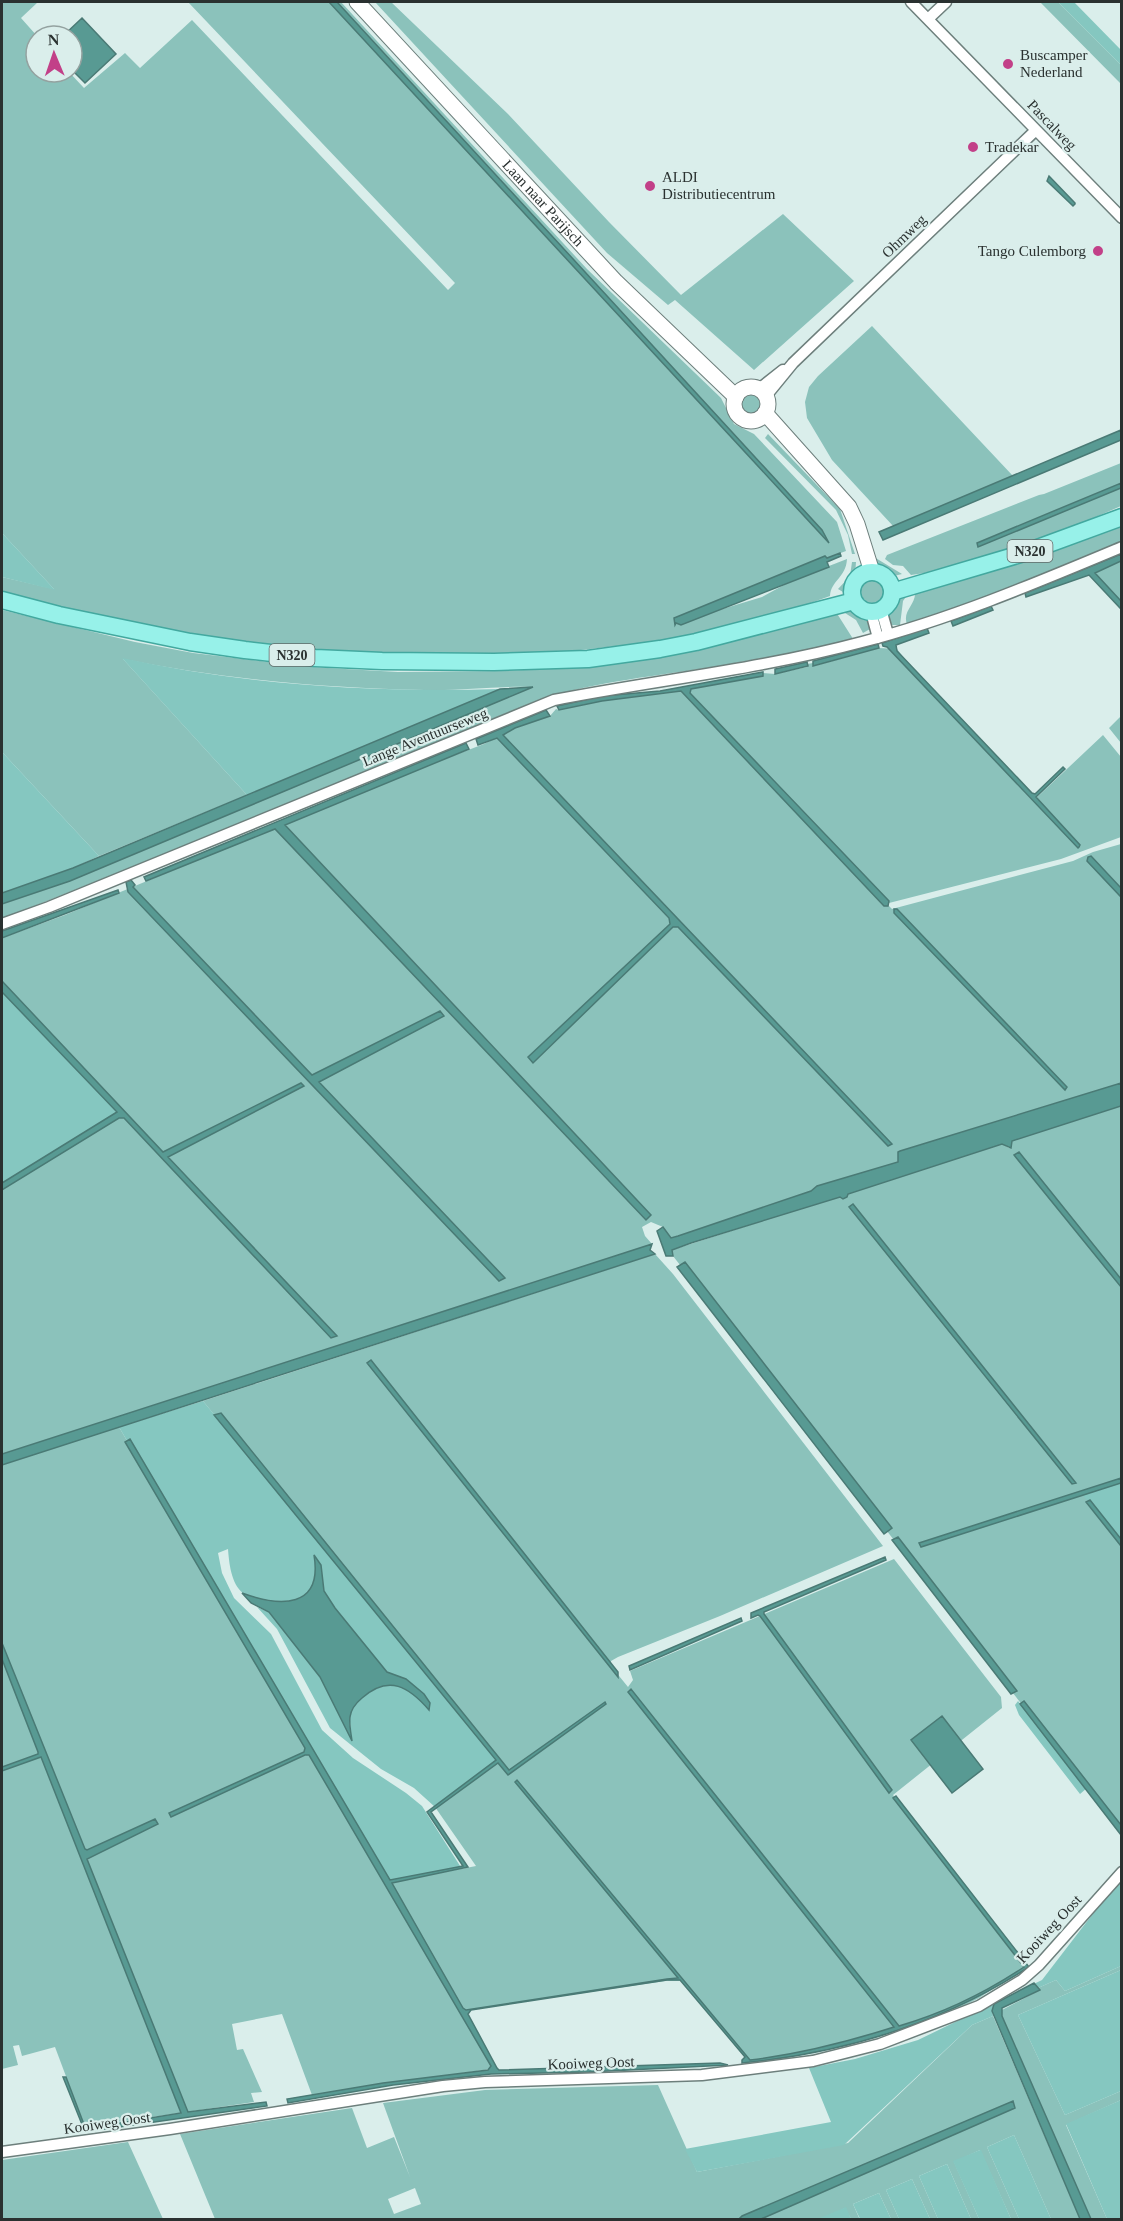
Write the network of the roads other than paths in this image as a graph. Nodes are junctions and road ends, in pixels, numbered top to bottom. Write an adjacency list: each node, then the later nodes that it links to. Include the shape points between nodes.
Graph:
1 (357, 2): 8 (street, Laan naar Parijsch, via 616,282)
2 (367, 2): 8 (street, Laan naar Parijsch, via 624,281)
3 (911, 2): 5 (street, Pascalweg)
4 (946, 2): 5 (street)
5 (928, 19): 6 (street, Pascalweg)
6 (1036, 130): 7 (street, Pascalweg); 9 (street, Ohmweg)
7 (1122, 218)
8 (740, 393): 9 (street, via 751,387); 10 (street, via 735,407 739,416 747,420)
9 (763, 393): 10 (street, via 768,405)
10 (761, 416): 13 (street, via 849,507 858,524)
11 (1122, 517): 14 (main road, N320, via 1024,553 937,578 918,577)
12 (1122, 547): 18 (street, Lange Aventuurseweg, via 993,600)
13 (867, 573): 14 (main road, via 882,575); 15 (main road, via 854,582)
14 (891, 587): 17 (main road, via 889,602)
15 (853, 597): 16 (main road, N320, via 827,610 696,642 588,659 382,661 315,658 190,642); 17 (main road, via 861,609)
16 (2, 600)
17 (876, 610): 18 (street)
18 (883, 636): 19 (street, Lange Aventuurseweg, via 744,669 554,700)
19 (2, 924)
20 (1122, 1872): 21 (street, Kooiweg Oost, via 1022,1980 979,2006 880,2044 813,2061 702,2074 443,2086)
21 (2, 2152)

